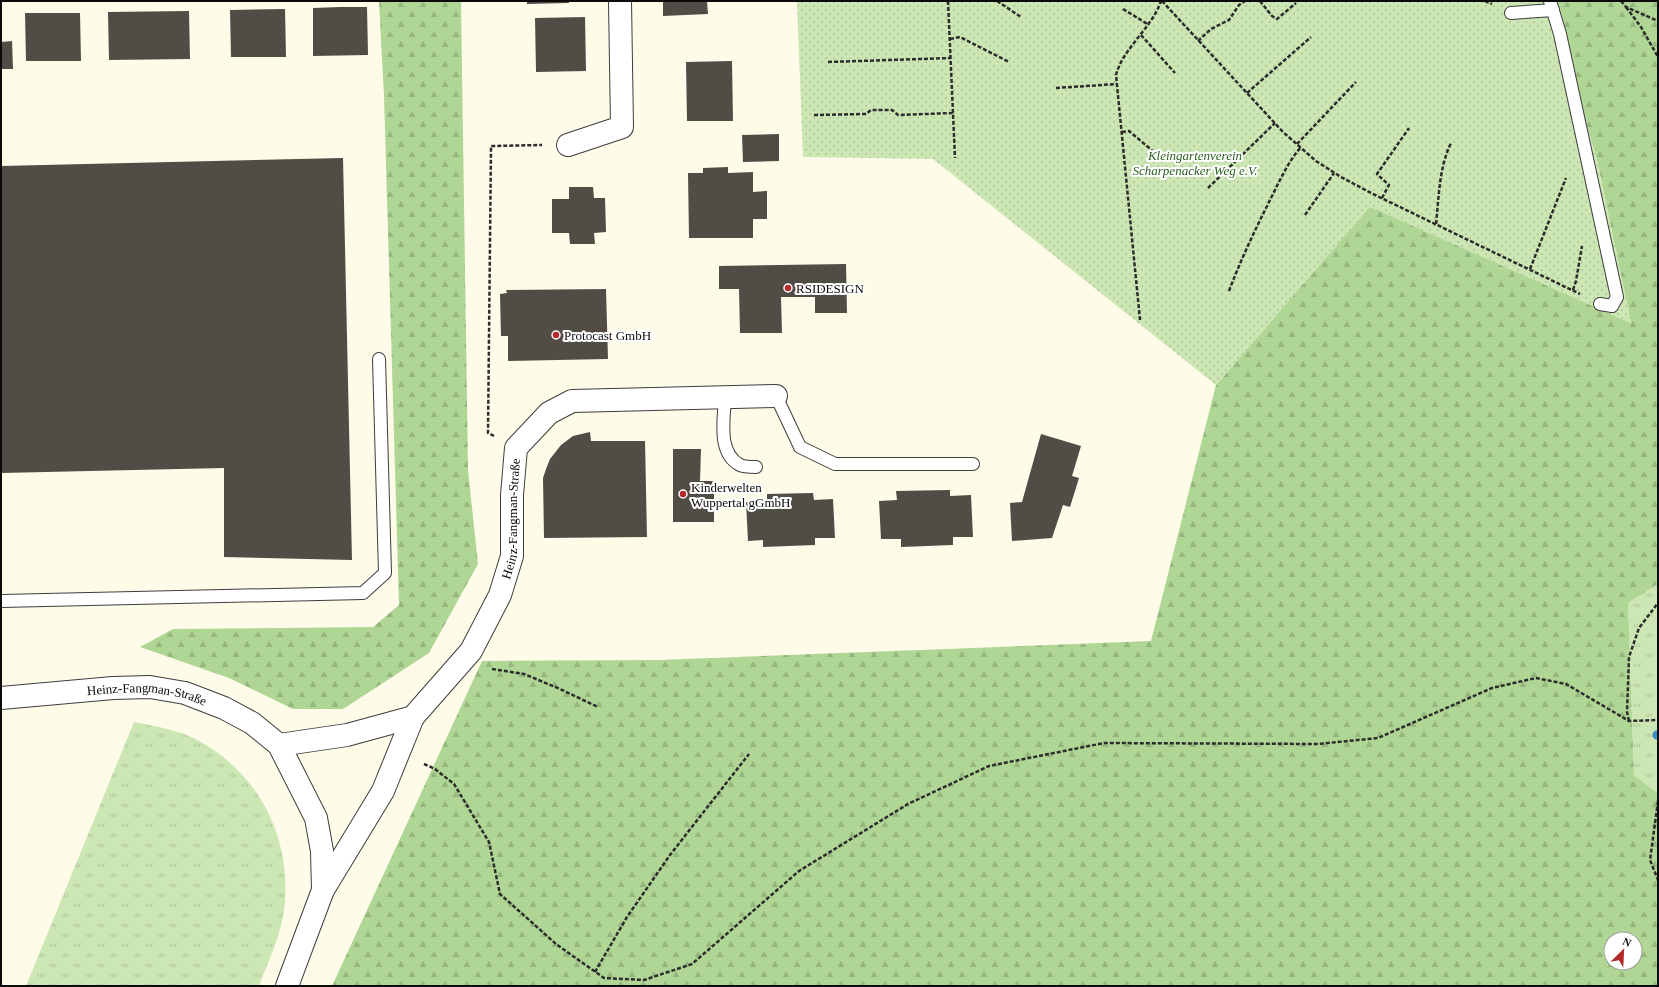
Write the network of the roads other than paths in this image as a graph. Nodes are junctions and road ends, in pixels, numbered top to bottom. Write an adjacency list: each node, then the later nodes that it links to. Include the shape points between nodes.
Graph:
1 (620, 1): 4 (street, via 622,127)
2 (1551, 6): 3 (lane); 5 (lane, via 1560,34 1617,297 1612,306)
3 (1511, 13)
4 (568, 145)
5 (1600, 304)
6 (379, 359): 11 (lane, via 385,573 363,593)
7 (776, 396): 8 (street, Heinz-Fangman-Straße); 9 (lane, via 800,447 835,464)
8 (725, 397): 10 (lane, via 723,434 728,455 741,466); 13 (street, Heinz-Fangman-Straße, via 572,401 549,413 516,448 512,495 512,556 500,595 471,651)
9 (973, 464)
10 (756, 467)
11 (1, 601)
12 (1, 698): 14 (street, Heinz-Fangman-Straße, via 150,687 185,693 224,708 252,723)
13 (413, 717): 14 (street, via 347,735); 15 (street, Heinz-Fangman-Straße, via 383,791)
14 (279, 745): 15 (street, Heinz-Fangman-Straße, via 316,818 322,851)
15 (323, 890): 16 (street, Heinz-Fangman-Straße)
16 (287, 986)

